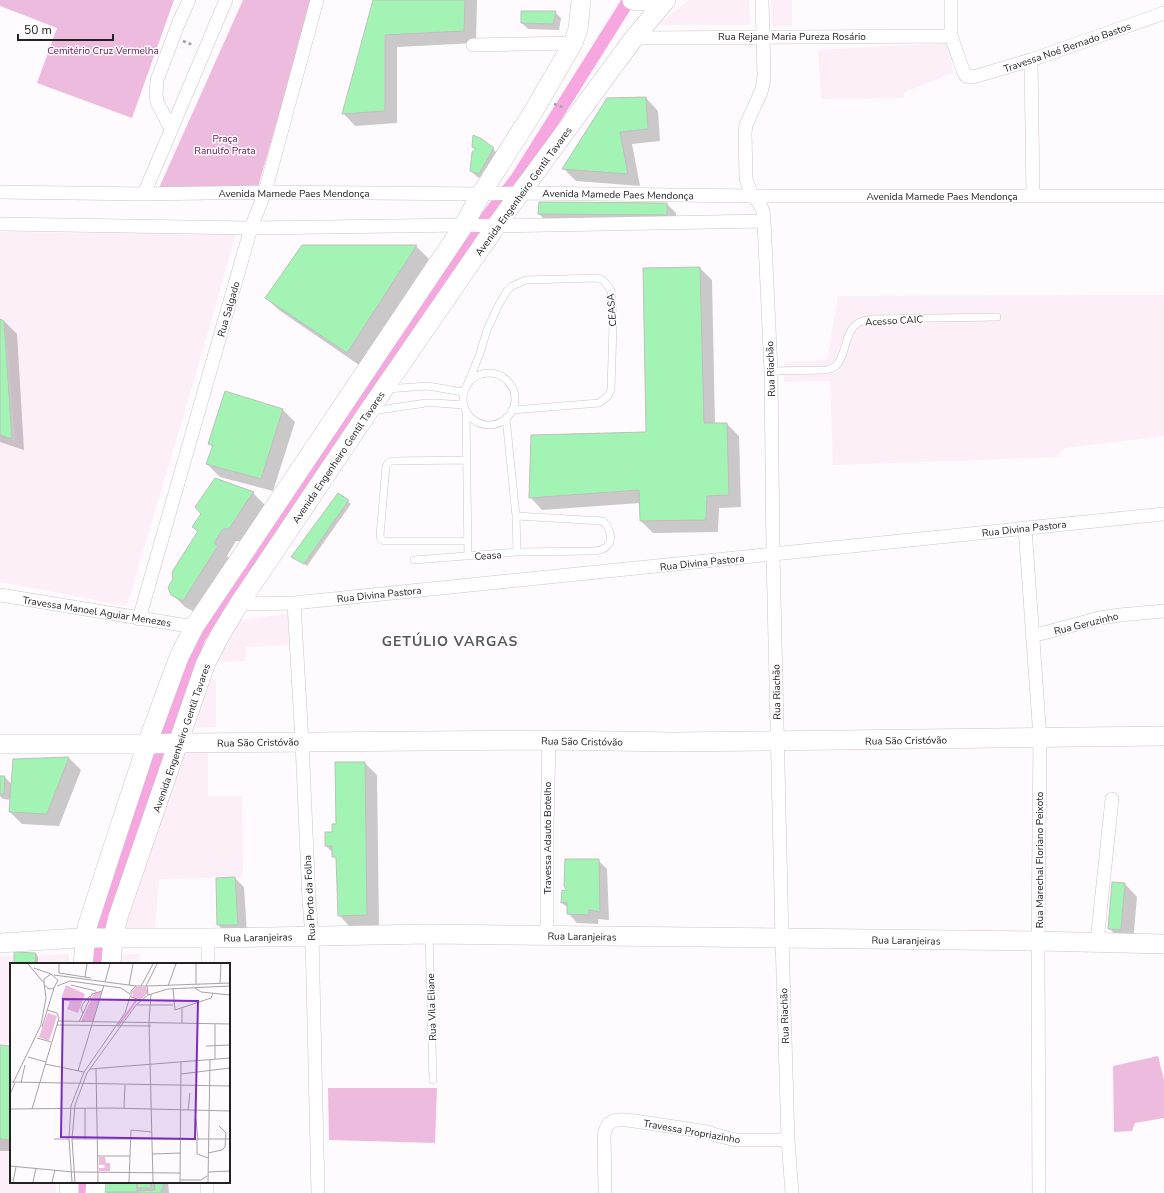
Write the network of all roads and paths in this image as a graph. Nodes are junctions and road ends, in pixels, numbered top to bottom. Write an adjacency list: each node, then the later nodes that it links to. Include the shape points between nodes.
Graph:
1 (189, 0): 12 (street)
2 (226, 0): 16 (street)
3 (317, 0): 22 (street, Rua Salgado)
4 (581, 0): 14 (main road)
5 (632, 0): 6 (main road, Avenida Engenheiro Gentil Tavares)
6 (665, 0): 13 (main road, Avenida Engenheiro Gentil Tavares)
7 (762, 0): 11 (street, Rua Riachão)
8 (951, 0): 10 (street)
9 (1164, 13): 17 (street, Travessa Noé Bernado Bastos)
10 (951, 36): 11 (street, Rua Rejane Maria Pureza Rosário); 17 (street, Travessa Noé Bernado Bastos, via 964,73 969,78)
11 (764, 37): 13 (street, Rua Rejane Maria Pureza Rosário); 26 (street, Rua Riachão, via 763,84 745,133 746,179)
12 (173, 38): 16 (path); 20 (street, via 157,80 156,94)
13 (634, 38): 23 (main road, Avenida Engenheiro Gentil Tavares)
14 (574, 43): 15 (street); 25 (main road)
15 (472, 45)
16 (205, 50): 20 (street)
17 (1031, 60): 27 (street)
18 (549, 102): 19 (path)
19 (571, 110)
20 (171, 130): 24 (street)
21 (0, 192): 24 (street, Avenida Mamede Paes Mendonça)
22 (265, 192): 24 (street, Avenida Mamede Paes Mendonça); 25 (street, Avenida Mamede Paes Mendonça); 33 (street, Rua Salgado)
23 (517, 193): 25 (street, Avenida Mamede Paes Mendonça); 26 (street, Avenida Mamede Paes Mendonça); 32 (main road, Avenida Engenheiro Gentil Tavares)
24 (144, 194)
25 (484, 194): 31 (main road)
26 (752, 196): 27 (street, Avenida Mamede Paes Mendonça); 29 (street, Rua Riachão, via 758,201)
27 (1033, 196): 28 (street, Avenida Mamede Paes Mendonça)
28 (1164, 196)
29 (764, 221): 32 (street); 35 (street, Rua Riachão)
30 (0, 224): 33 (street)
31 (467, 225): 32 (street); 33 (street); 57 (main road)
32 (493, 226): 37 (main road, Avenida Engenheiro Gentil Tavares)
33 (251, 228): 56 (street, Rua Salgado)
34 (997, 317): 35 (lane, Acesso CAIC, via 862,321 848,336 840,361 835,367 827,370)
35 (770, 371): 49 (street, Rua Riachão)
36 (468, 383): 38 (lane, Ceasa); 40 (lane, via 484,373 502,377 514,391); 40 (lane, CEASA, via 498,306 512,286 526,280 603,280 611,291 612,302 611,390 608,396 599,403)
37 (384, 389): 38 (lane, via 428,386); 41 (main road, Avenida Engenheiro Gentil Tavares)
38 (463, 392): 39 (lane, Ceasa)
39 (464, 409): 41 (lane, via 426,403); 42 (lane, via 477,422 487,425 497,424); 43 (lane, Ceasa)
40 (512, 410): 42 (lane)
41 (368, 412): 54 (main road, Avenida Engenheiro Gentil Tavares)
42 (506, 418): 45 (lane)
43 (466, 460): 47 (lane, Ceasa); 47 (lane, via 388,463 380,535 384,541)
44 (1164, 514): 46 (street, Rua Divina Pastora)
45 (516, 516): 48 (lane); 48 (lane, Ceasa, via 603,521 608,526 611,538 608,546 594,551)
46 (1025, 528): 49 (street, Rua Divina Pastora); 58 (street, Rua Marechal Floriano Peixoto)
47 (468, 541): 50 (lane, Ceasa)
48 (517, 552): 50 (lane, Ceasa)
49 (773, 554): 53 (street, Rua Divina Pastora); 62 (street, Rua Riachão)
50 (468, 556): 51 (lane)
51 (414, 560)
52 (0, 595): 56 (street, Travessa Manoel Aguiar Menezes)
53 (294, 603): 54 (street, Rua Divina Pastora); 63 (street, Rua Porto da Folha)
54 (239, 604): 64 (main road, Avenida Engenheiro Gentil Tavares, via 205,665)
55 (1164, 611): 58 (street, Rua Geruzinho, via 1120,614)
56 (139, 619): 57 (street, Travessa Manoel Aguiar Menezes)
57 (194, 627): 66 (main road, via 179,657)
58 (1032, 636): 60 (street, Rua Marechal Floriano Peixoto)
59 (1164, 736): 60 (main road, Rua São Cristóvão)
60 (1040, 738): 62 (main road, Rua São Cristóvão); 75 (street, Rua Marechal Floriano Peixoto)
61 (549, 740): 62 (main road, Rua São Cristóvão); 63 (main road, Rua São Cristóvão); 69 (street, Travessa Adauto Botelho)
62 (777, 741): 74 (street, Rua Riachão)
63 (302, 742): 64 (main road, Rua São Cristóvão); 70 (street, Rua Porto da Folha)
64 (178, 743): 66 (main road, Rua São Cristóvão); 72 (main road, Avenida Engenheiro Gentil Tavares)
65 (0, 744): 66 (main road, Rua São Cristóvão)
66 (149, 744): 71 (main road, via 87,927)
67 (1112, 799): 77 (street)
68 (429, 934): 69 (main road, Rua Laranjeiras); 70 (main road, Rua Laranjeiras); 82 (lane, Rua Vila Eliane)
69 (547, 935): 74 (main road, Rua Laranjeiras)
70 (312, 936): 73 (main road, Rua Laranjeiras); 86 (street, Rua Porto da Folha)
71 (88, 938): 72 (main road, Rua Laranjeiras); 76 (main road, Rua Laranjeiras); 79 (main road)
72 (112, 938): 73 (main road, Rua Laranjeiras); 80 (main road, Avenida Engenheiro Gentil Tavares)
73 (208, 938): 81 (street)
74 (782, 938): 75 (main road, Rua Laranjeiras); 83 (street, Rua Riachão)
75 (1038, 941): 77 (main road, Rua Laranjeiras); 89 (street, Rua Marechal Floriano Peixoto)
76 (0, 942)
77 (1096, 942): 78 (main road, Rua Laranjeiras)
78 (1164, 944)
79 (83, 963)
80 (111, 963)
81 (208, 963)
82 (433, 1080)
83 (788, 1140): 87 (street, Travessa Propriazinho, via 736,1140 708,1132 614,1120 609,1123 604,1135); 88 (street, Rua Riachão)
84 (96, 1183): 85 (main road)
85 (95, 1193)
86 (318, 1193)
87 (605, 1193)
88 (792, 1193)
89 (1039, 1193)

